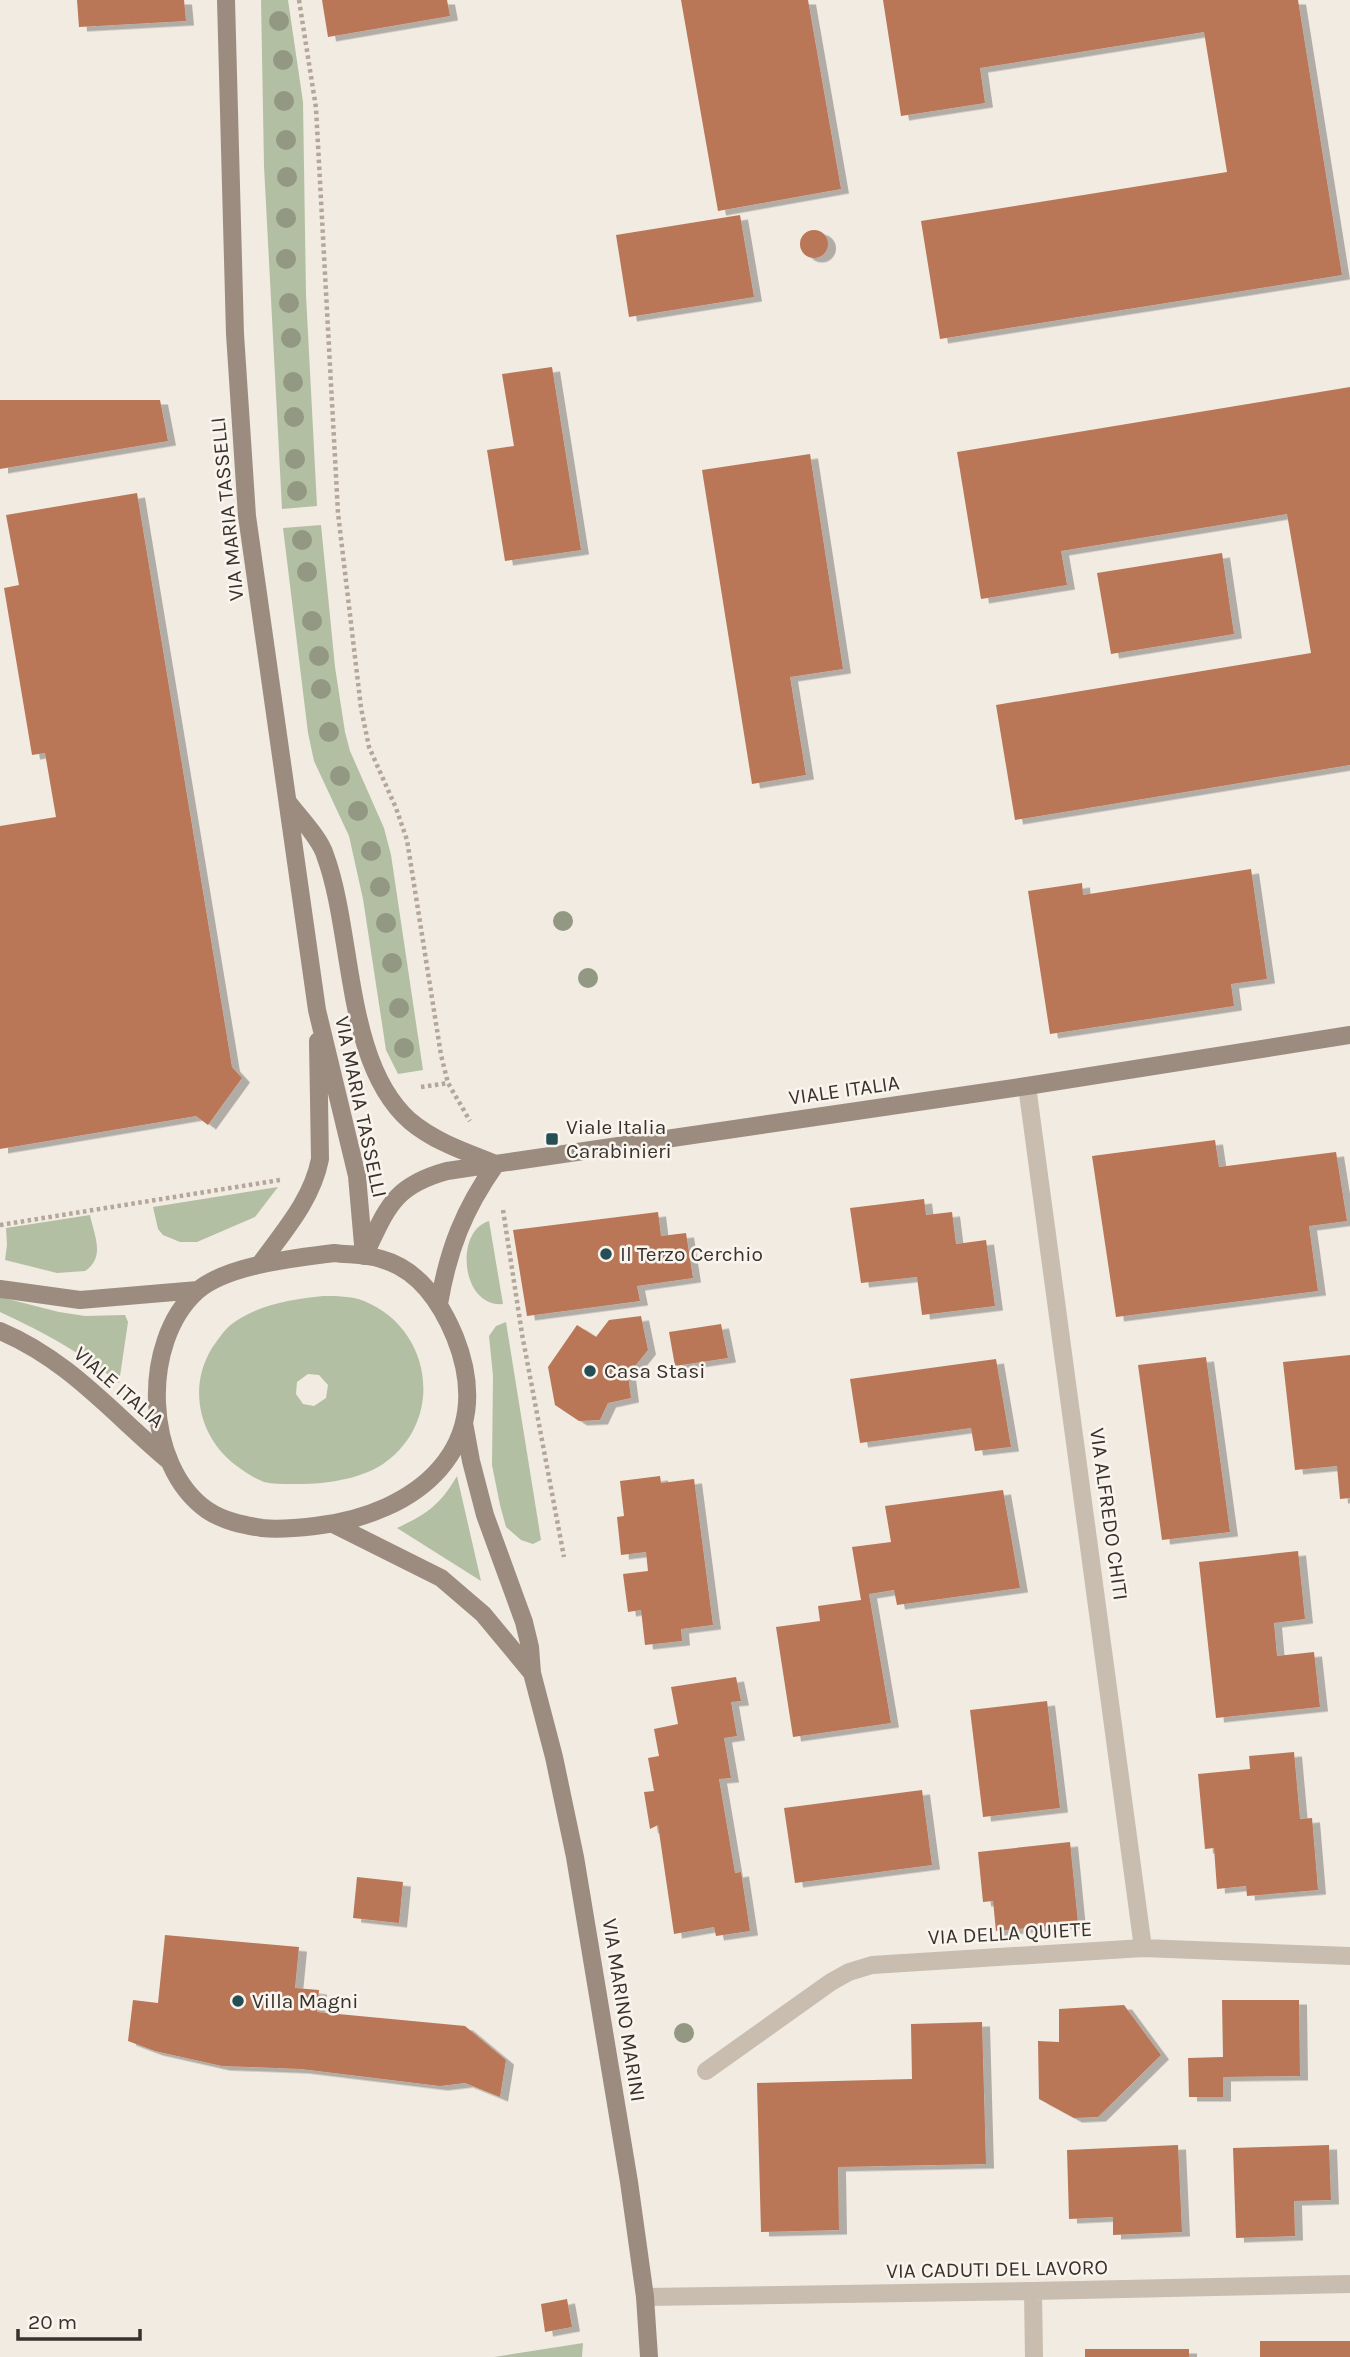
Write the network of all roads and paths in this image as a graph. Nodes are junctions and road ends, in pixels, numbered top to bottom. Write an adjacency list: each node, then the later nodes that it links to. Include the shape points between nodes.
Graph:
1 (226, 0): 3 (main road, VIA MARIA TASSELLI, via 235,334 247,516)
2 (299, 0): 6 (path, via 316,108 338,513 361,708 369,747 407,839)
3 (287, 800): 4 (main road, VIA MARIA TASSELLI); 8 (main road, via 325,853 372,1065)
4 (317, 1010): 9 (main road, VIA MARIA TASSELLI); 12 (main road, VIA MARIA TASSELLI, via 357,1176)
5 (1350, 1035): 7 (main road, VIALE ITALIA)
6 (448, 1083): 8 (path, via 419,1088); 10 (path)
7 (1027, 1086): 10 (main road, VIALE ITALIA); 23 (street, VIA ALFREDO CHITI)
8 (396, 1105): 10 (main road, via 437,1140)
9 (320, 1159): 11 (path, via 278,1181); 13 (main road, VIA MARIA TASSELLI, via 306,1199)
10 (496, 1164): 12 (main road, VIALE ITALIA, via 433,1175 400,1192); 16 (main road, via 466,1211 445,1264); 21 (path)
11 (0, 1225)
12 (364, 1256): 13 (main road, via 334,1254); 16 (main road, via 403,1267)
13 (260, 1264): 15 (main road)
14 (0, 1289): 15 (main road, via 80,1300)
15 (198, 1290): 19 (main road, via 174,1322 160,1366 158,1421)
16 (439, 1304): 18 (main road, via 462,1354 467,1379)
17 (0, 1331): 19 (main road, VIALE ITALIA, via 64,1366)
18 (464, 1423): 20 (main road, via 443,1465 402,1501); 22 (main road, VIA MARINO MARINI, via 485,1515 524,1622)
19 (169, 1460): 20 (main road, via 190,1493 219,1517 265,1528)
20 (333, 1524): 22 (main road, VIA MARINO MARINI, via 441,1578 490,1622)
21 (564, 1557)
22 (532, 1673): 28 (main road, VIA MARINO MARINI, via 575,1857)
23 (1143, 1948): 24 (street, VIA DELLA QUIETE); 25 (street, VIA DELLA QUIETE, via 872,1965 831,1982)
24 (1350, 1956)
25 (706, 2071)
26 (1350, 2284): 27 (street, VIA CADUTI DEL LAVORO)
27 (1033, 2291): 28 (street, VIA CADUTI DEL LAVORO); 30 (street)
28 (645, 2297): 29 (main road, VIA MARINO MARINI)
29 (649, 2357)
30 (1034, 2357)

